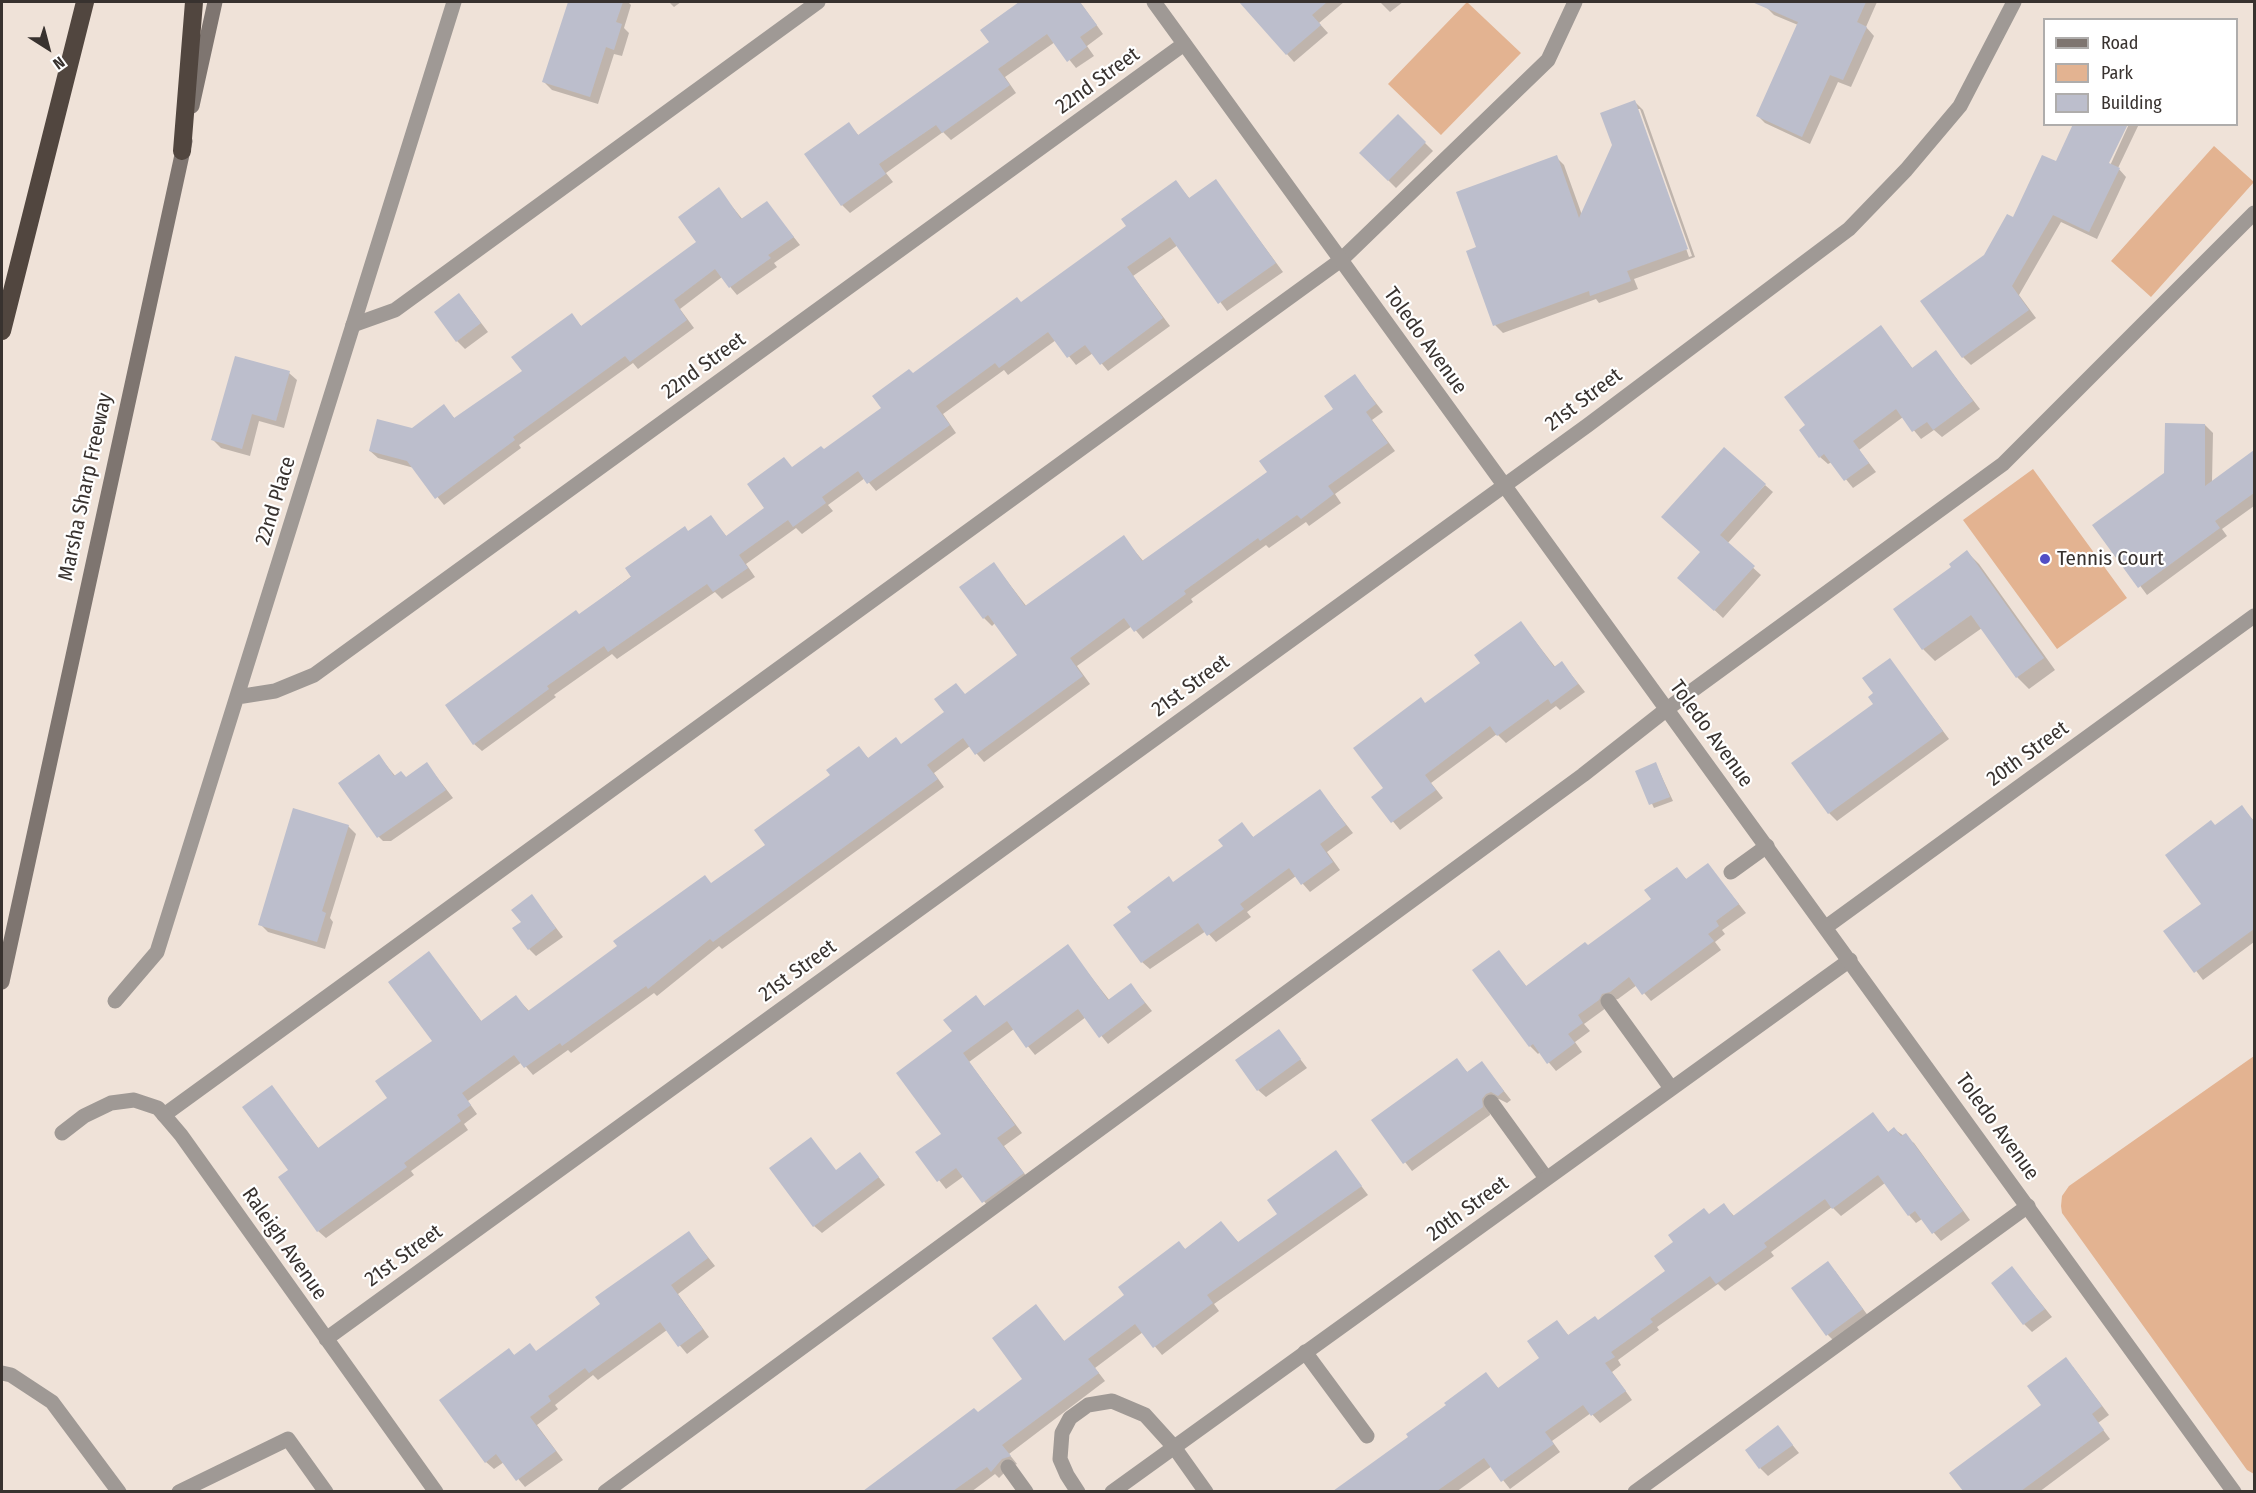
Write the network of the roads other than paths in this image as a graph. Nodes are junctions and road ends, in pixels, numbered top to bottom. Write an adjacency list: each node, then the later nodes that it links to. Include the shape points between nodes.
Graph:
1 (85, 2): 14 (highway)
2 (194, 2): 10 (highway)
3 (215, 2): 10 (main road, Marsha Sharp Freeway)
4 (454, 2): 13 (street, 22nd Place)
5 (818, 2): 13 (street, via 395,310)
6 (1154, 2): 9 (street, Toledo Avenue)
7 (1575, 2): 12 (street, via 1548,60)
8 (2014, 2): 15 (street, 21st Street, via 1960,106 1850,229)
9 (1184, 44): 12 (street, Toledo Avenue); 17 (street, 22nd Street, via 314,675 275,691)
10 (182, 151): 23 (main road, Marsha Sharp Freeway)
11 (2254, 213): 18 (street, via 2003,464)
12 (1341, 260): 15 (street, Toledo Avenue); 28 (street)
13 (353, 325): 17 (street, 22nd Place)
14 (2, 331)
15 (1504, 485): 18 (street, Toledo Avenue); 32 (street, 21st Street)
16 (2254, 616): 21 (street, 20th Street)
17 (237, 697): 24 (street, 22nd Place, via 157,952)
18 (1667, 709): 19 (street, Toledo Avenue); 42 (street, via 1583,775)
19 (1767, 846): 20 (street); 21 (street, Toledo Avenue)
20 (1731, 872)
21 (1826, 927): 22 (street, Toledo Avenue)
22 (1850, 960): 26 (street, 20th Street); 31 (street, Toledo Avenue)
23 (2, 982)
24 (115, 1001)
25 (1608, 1001): 26 (street)
26 (1671, 1088): 30 (street, 20th Street)
27 (1491, 1102): 30 (street)
28 (164, 1115): 29 (street, Raleigh Avenue, via 158,1108 134,1100 111,1103 84,1116); 32 (street, Raleigh Avenue)
29 (62, 1133)
30 (1546, 1178): 33 (street, 20th Street)
31 (2028, 1206): 47 (street); 48 (street, Toledo Avenue)
32 (326, 1339): 41 (street, Raleigh Avenue)
33 (1305, 1352): 35 (street); 36 (street, 20th Street)
34 (2, 1373): 38 (street, via 52,1402)
35 (1367, 1436)
36 (1174, 1447): 44 (street, via 1146,1415 1112,1401 1088,1405 1070,1418 1062,1433 1060,1459); 45 (street, 20th Street); 46 (street)
37 (1008, 1467): 43 (street)
38 (119, 1491)
39 (179, 1491): 40 (street, via 288,1439)
40 (326, 1491)
41 (436, 1491)
42 (605, 1491)
43 (1026, 1491)
44 (1078, 1491)
45 (1112, 1491)
46 (1206, 1491)
47 (1635, 1491)
48 (2234, 1491)

